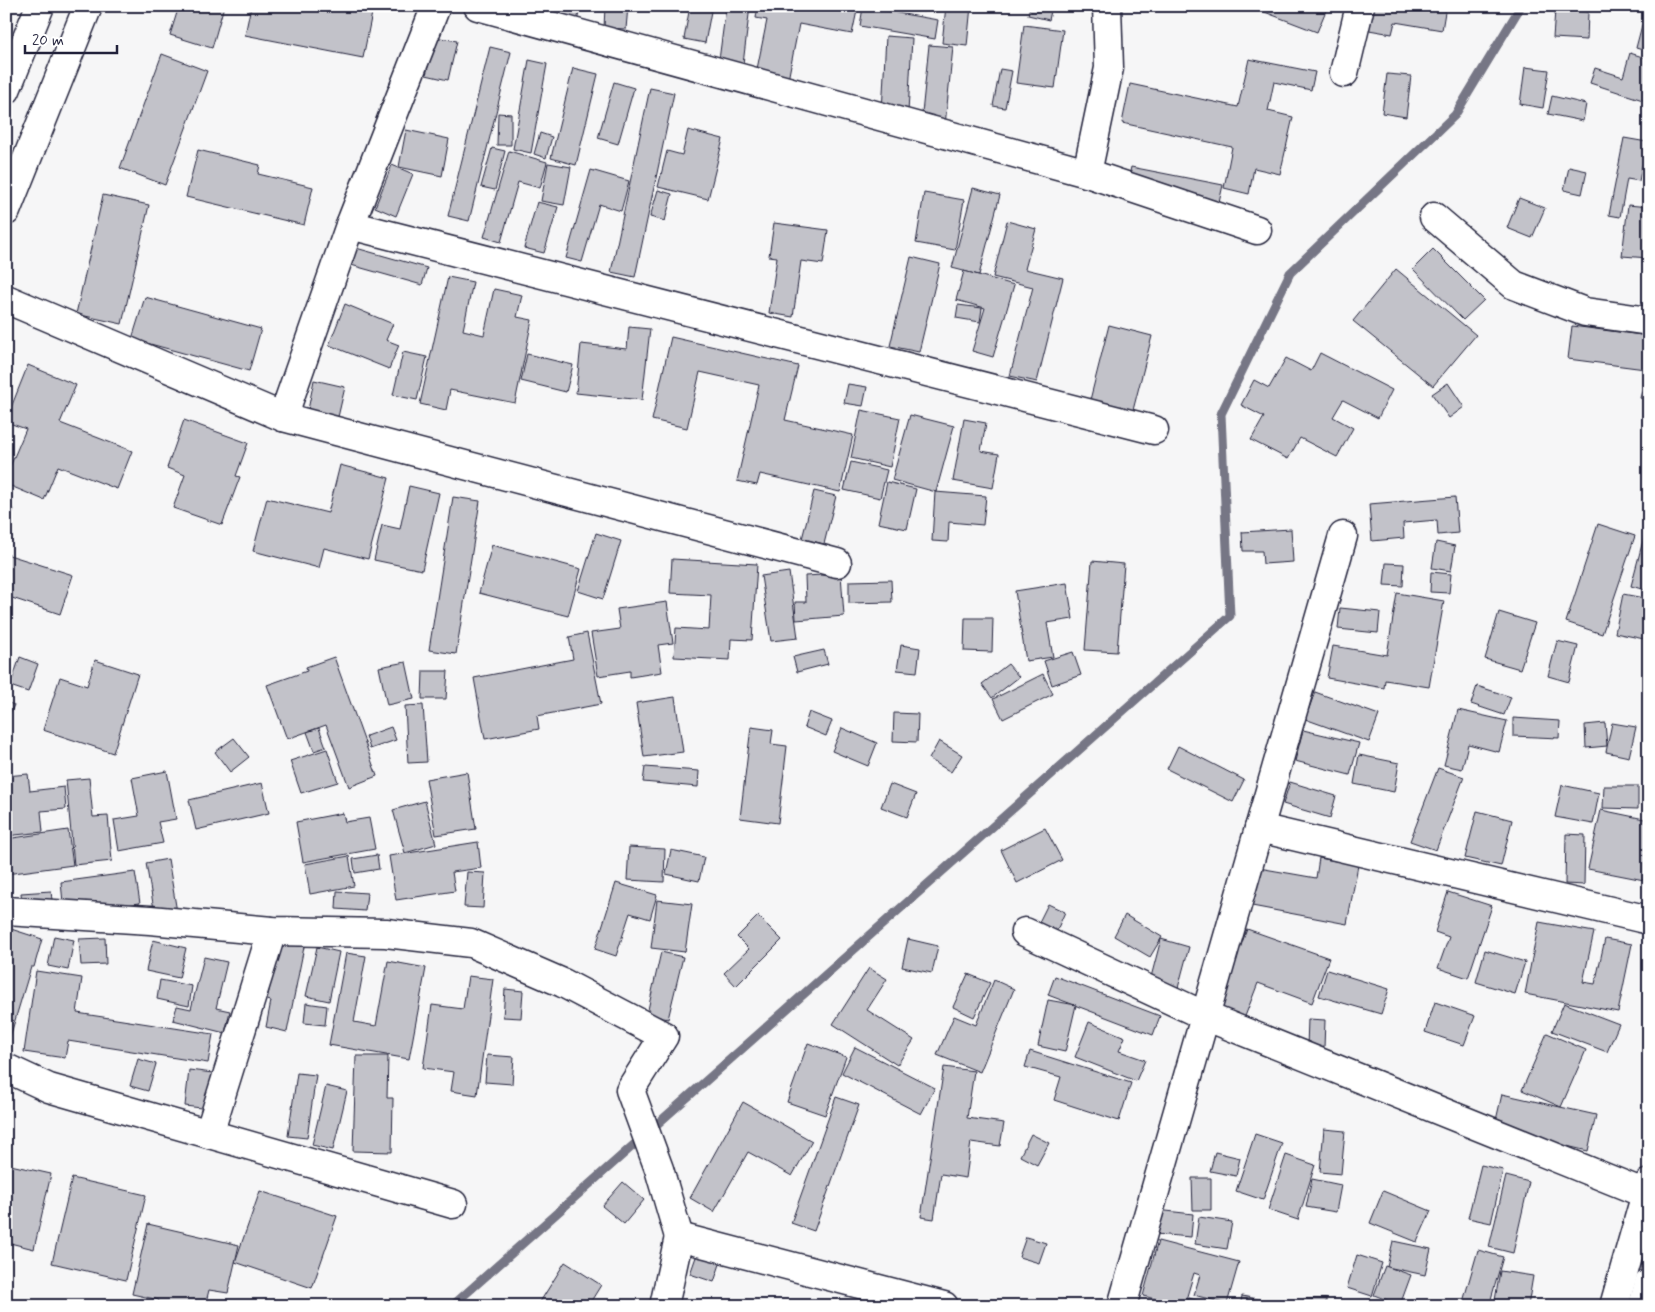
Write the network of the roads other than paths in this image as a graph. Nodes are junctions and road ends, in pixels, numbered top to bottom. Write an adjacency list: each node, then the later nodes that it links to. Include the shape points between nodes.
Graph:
1 (40, 6): 8 (street)
2 (88, 6): 10 (street)
3 (436, 6): 12 (street)
4 (478, 6): 9 (street)
5 (1108, 6): 9 (street, via 1109,68)
6 (1360, 6): 7 (street)
7 (1344, 73)
8 (6, 90)
9 (1087, 173): 13 (street)
10 (6, 211)
11 (1434, 217): 15 (street, via 1514,285 1585,312)
12 (350, 225): 16 (street); 17 (street)
13 (1256, 230)
14 (6, 299): 16 (street)
15 (1649, 321)
16 (283, 418): 19 (street)
17 (1154, 430)
18 (1343, 536): 20 (street)
19 (837, 563)
20 (1259, 828): 22 (street); 25 (street)
21 (6, 911): 23 (street)
22 (1649, 920)
23 (272, 931): 27 (street); 30 (street, via 386,933 471,942 563,983 664,1036 630,1090 659,1169)
24 (1025, 932): 25 (street)
25 (1205, 1016): 28 (street); 34 (street)
26 (6, 1068): 27 (street, via 49,1088)
27 (209, 1134): 29 (street)
28 (1648, 1190): 35 (street)
29 (454, 1204)
30 (679, 1238): 32 (street); 33 (street)
31 (1649, 1283): 36 (street)
32 (664, 1306)
33 (944, 1306)
34 (1122, 1306)
35 (1614, 1306)
36 (1643, 1306)

